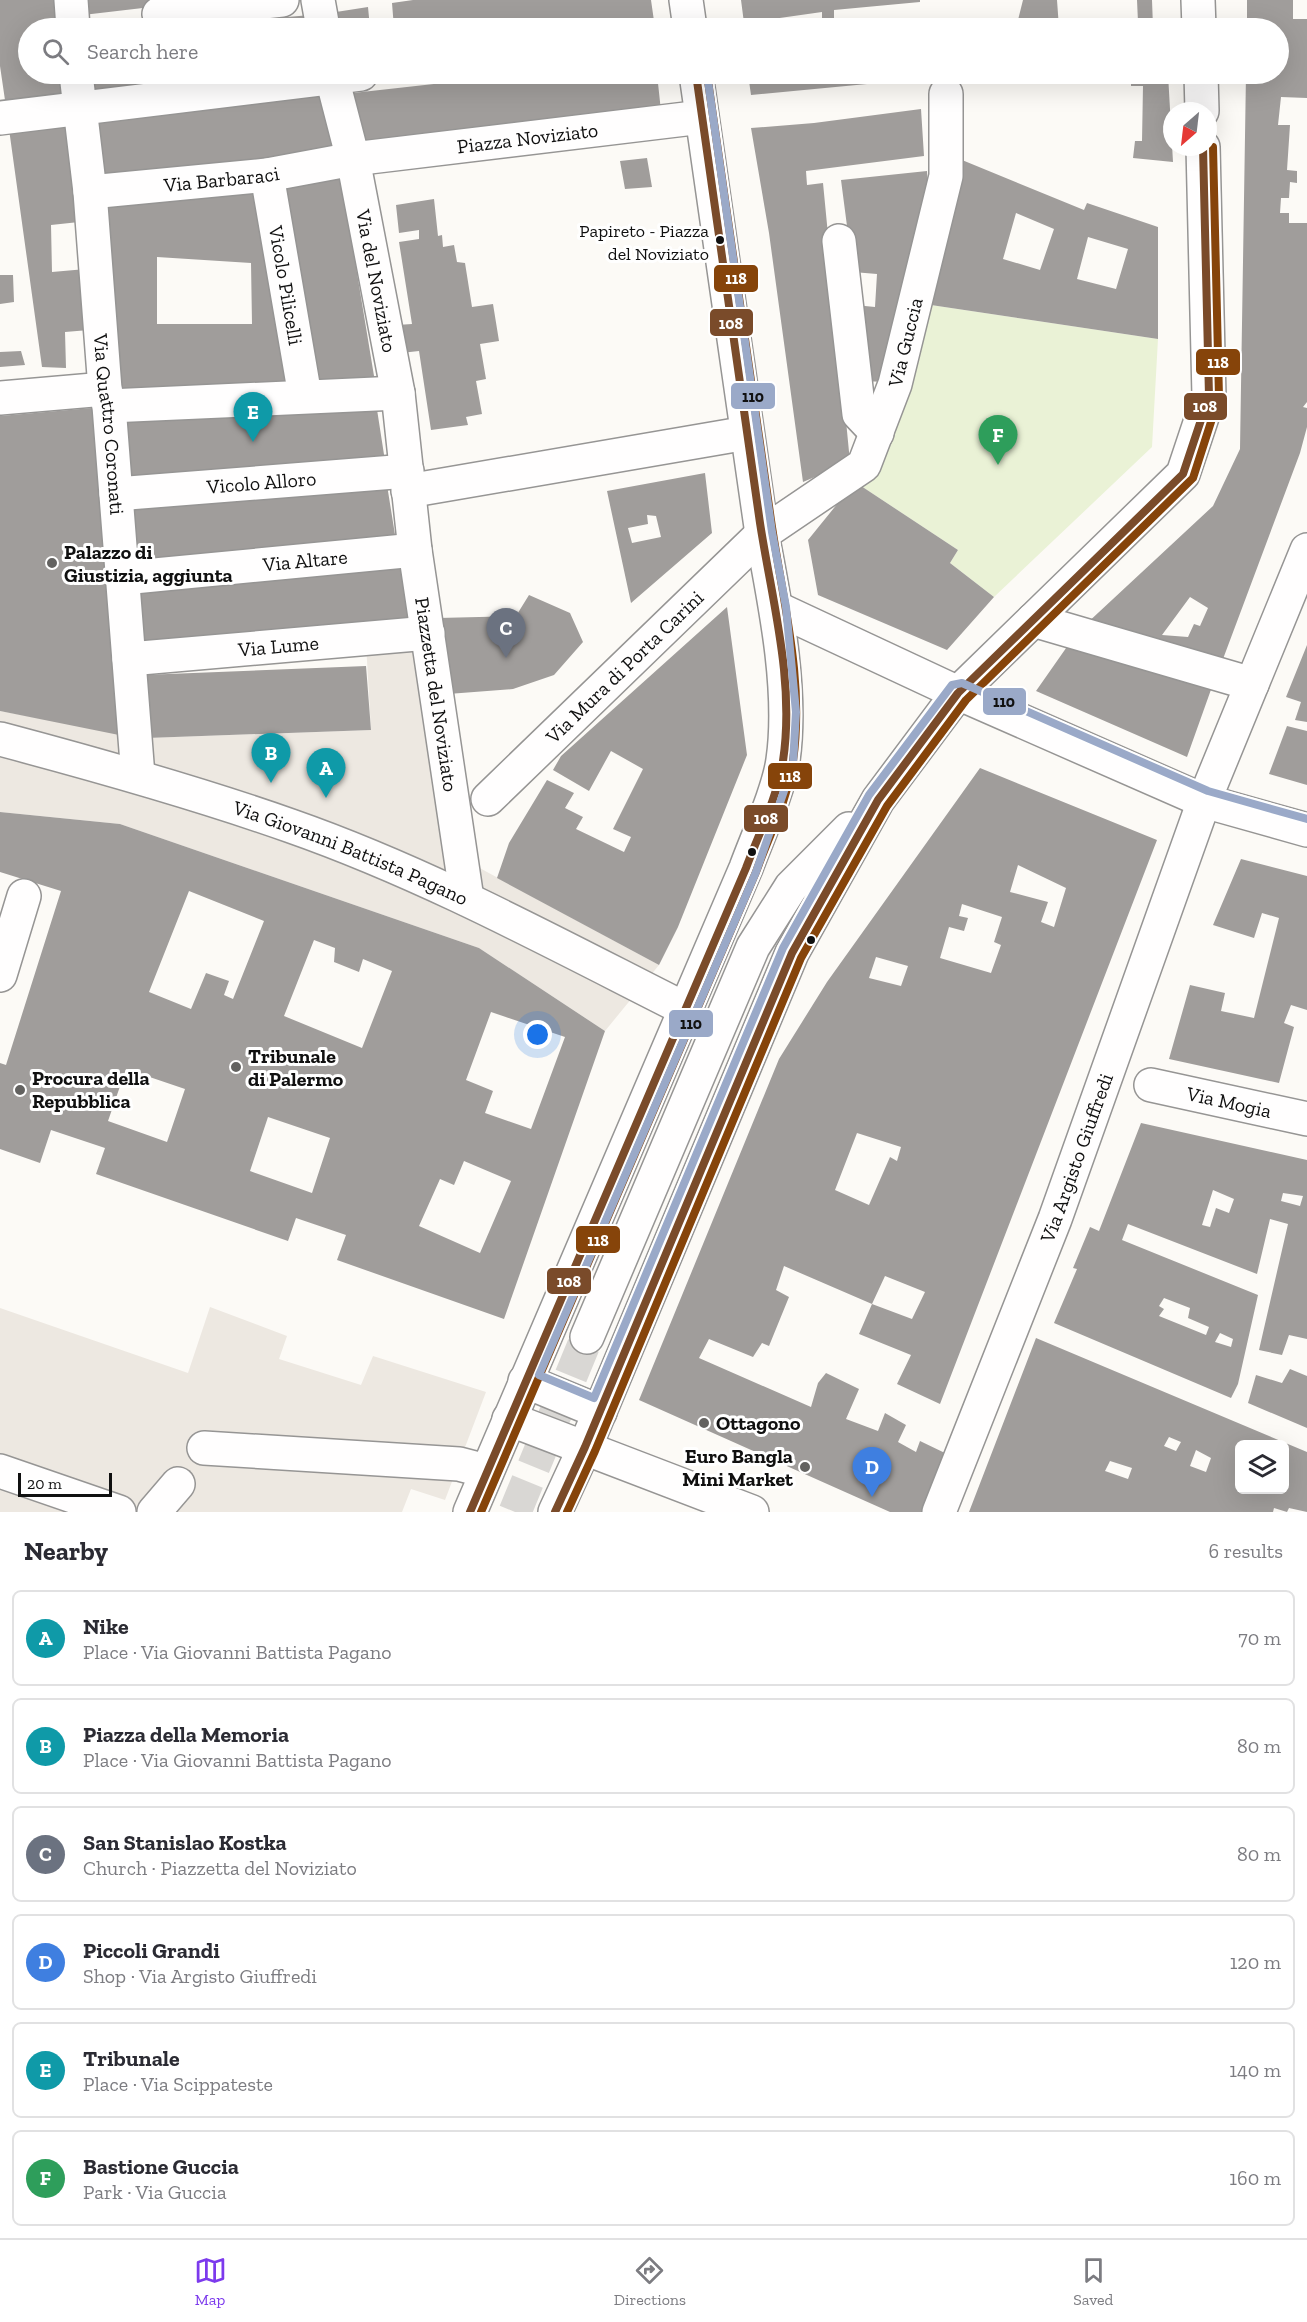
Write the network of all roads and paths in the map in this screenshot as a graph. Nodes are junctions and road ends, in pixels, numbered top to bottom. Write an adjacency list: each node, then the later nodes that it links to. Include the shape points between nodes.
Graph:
1 (71, 0): 7 (street)
2 (282, 0): 6 (street)
3 (318, 0): 8 (street)
4 (686, 0): 9 (street)
5 (1198, 0): 10 (street)
6 (159, 14)
7 (72, 18)
8 (321, 18)
9 (689, 18)
10 (1199, 18)
11 (77, 84): 18 (street, Via Quattro Coronati)
12 (274, 84): 18 (street)
13 (342, 84): 22 (street, Via del Noviziato)
14 (697, 84): 19 (street)
15 (1201, 84): 17 (street)
16 (946, 94): 30 (street, Via Guccia, via 945,176 895,384)
17 (1202, 102)
18 (79, 110): 20 (street); 24 (street, Via Quattro Coronati)
19 (702, 117): 22 (street, Piazza Noviziato); 31 (street)
20 (0, 118)
21 (1203, 156): 39 (street, via 1209,396 1183,474)
22 (353, 159): 23 (street, Via Barbaraci); 26 (street, Via del Noviziato)
23 (267, 175): 24 (street, Via Barbaraci); 27 (street, Vicolo Pilicelli)
24 (90, 192): 29 (street, Via Quattro Coronati)
25 (839, 241): 30 (street, via 859,414)
26 (398, 393): 27 (street); 32 (street, Via del Noviziato)
27 (305, 396): 29 (street)
28 (0, 398): 29 (street)
29 (107, 398): 33 (street, Via Quattro Coronati)
30 (877, 432): 34 (street, Via Guccia, via 864,465)
31 (747, 433): 32 (street); 34 (street)
32 (407, 481): 33 (street, Vicolo Alloro); 35 (street, Piazzetta del Noviziato)
33 (116, 494): 37 (street, Via Quattro Coronati)
34 (762, 534): 38 (street); 46 (street, Via Mura di Porta Carini)
35 (415, 550): 37 (street, Via Altare); 40 (street, Piazzetta del Noviziato)
36 (1307, 550): 42 (street, Via Argisto Giuffredi)
37 (123, 578): 41 (street, Via Quattro Coronati)
38 (776, 608): 43 (street); 53 (street, via 786,713 783,762 746,868)
39 (1033, 620): 42 (street); 43 (street)
40 (429, 633): 41 (street, Via Lume); 51 (street, Piazzetta del Noviziato)
41 (129, 659): 45 (street, Via Quattro Coronati)
42 (1252, 684): 48 (street, Via Argisto Giuffredi)
43 (958, 693): 47 (street); 48 (street)
44 (0, 739): 45 (street, Via Giovanni Battista Pagano)
45 (138, 776): 51 (street, Via Giovanni Battista Pagano, via 292,826)
46 (488, 799)
47 (878, 800): 56 (street, via 791,886 753,947); 58 (street, via 792,953)
48 (1204, 801): 49 (street); 70 (street, Via Argisto Giuffredi, via 1055,1219)
49 (1307, 830)
50 (24, 896): 52 (street)
51 (467, 899): 53 (street, Via Giovanni Battista Pagano)
52 (0, 975)
53 (685, 1009): 57 (street)
54 (1151, 1085): 55 (street, Via Mogia)
55 (1307, 1119)
56 (587, 1337)
57 (525, 1381): 58 (street); 59 (street)
58 (600, 1412): 60 (street)
59 (509, 1419): 60 (street); 63 (street)
60 (585, 1447): 68 (street); 69 (street)
61 (204, 1448): 63 (street, via 459,1464)
62 (0, 1471): 65 (street)
63 (486, 1471): 67 (street)
64 (178, 1484): 66 (street)
65 (119, 1512)
66 (154, 1512)
67 (470, 1512)
68 (555, 1512)
69 (752, 1512)
70 (939, 1512)

